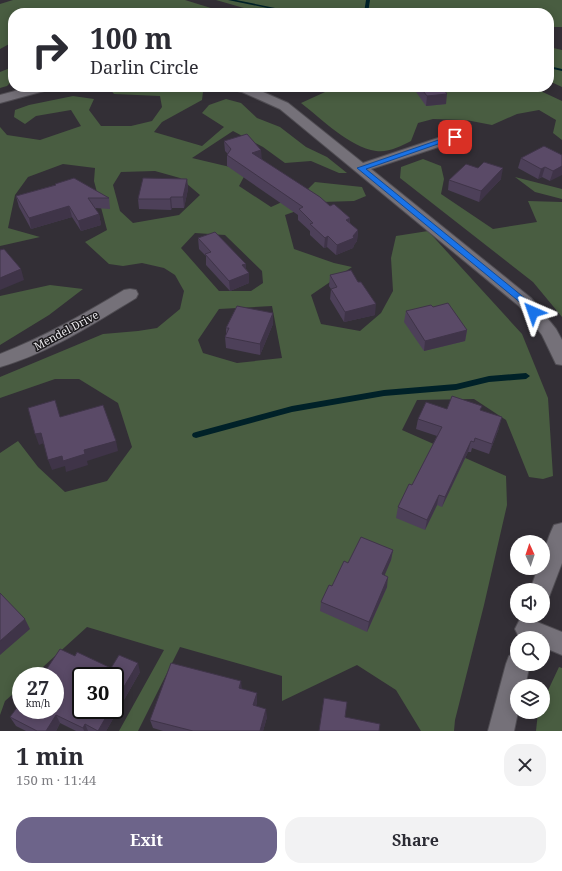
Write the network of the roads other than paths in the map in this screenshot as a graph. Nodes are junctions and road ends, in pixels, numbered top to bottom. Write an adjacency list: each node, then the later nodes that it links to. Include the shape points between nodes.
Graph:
1 (26, 92): 3 (street)
2 (253, 92): 5 (street, via 284,106)
3 (0, 99)
4 (455, 137): 5 (street)
5 (361, 168): 7 (street, via 524,302 550,333)
6 (130, 294): 8 (street, Mendel Drive, via 79,325)
7 (562, 359)
8 (0, 361)
9 (562, 532): 10 (street)
10 (544, 583)
11 (528, 628): 12 (street)
12 (562, 644)
13 (516, 671): 14 (street)
14 (501, 731)

